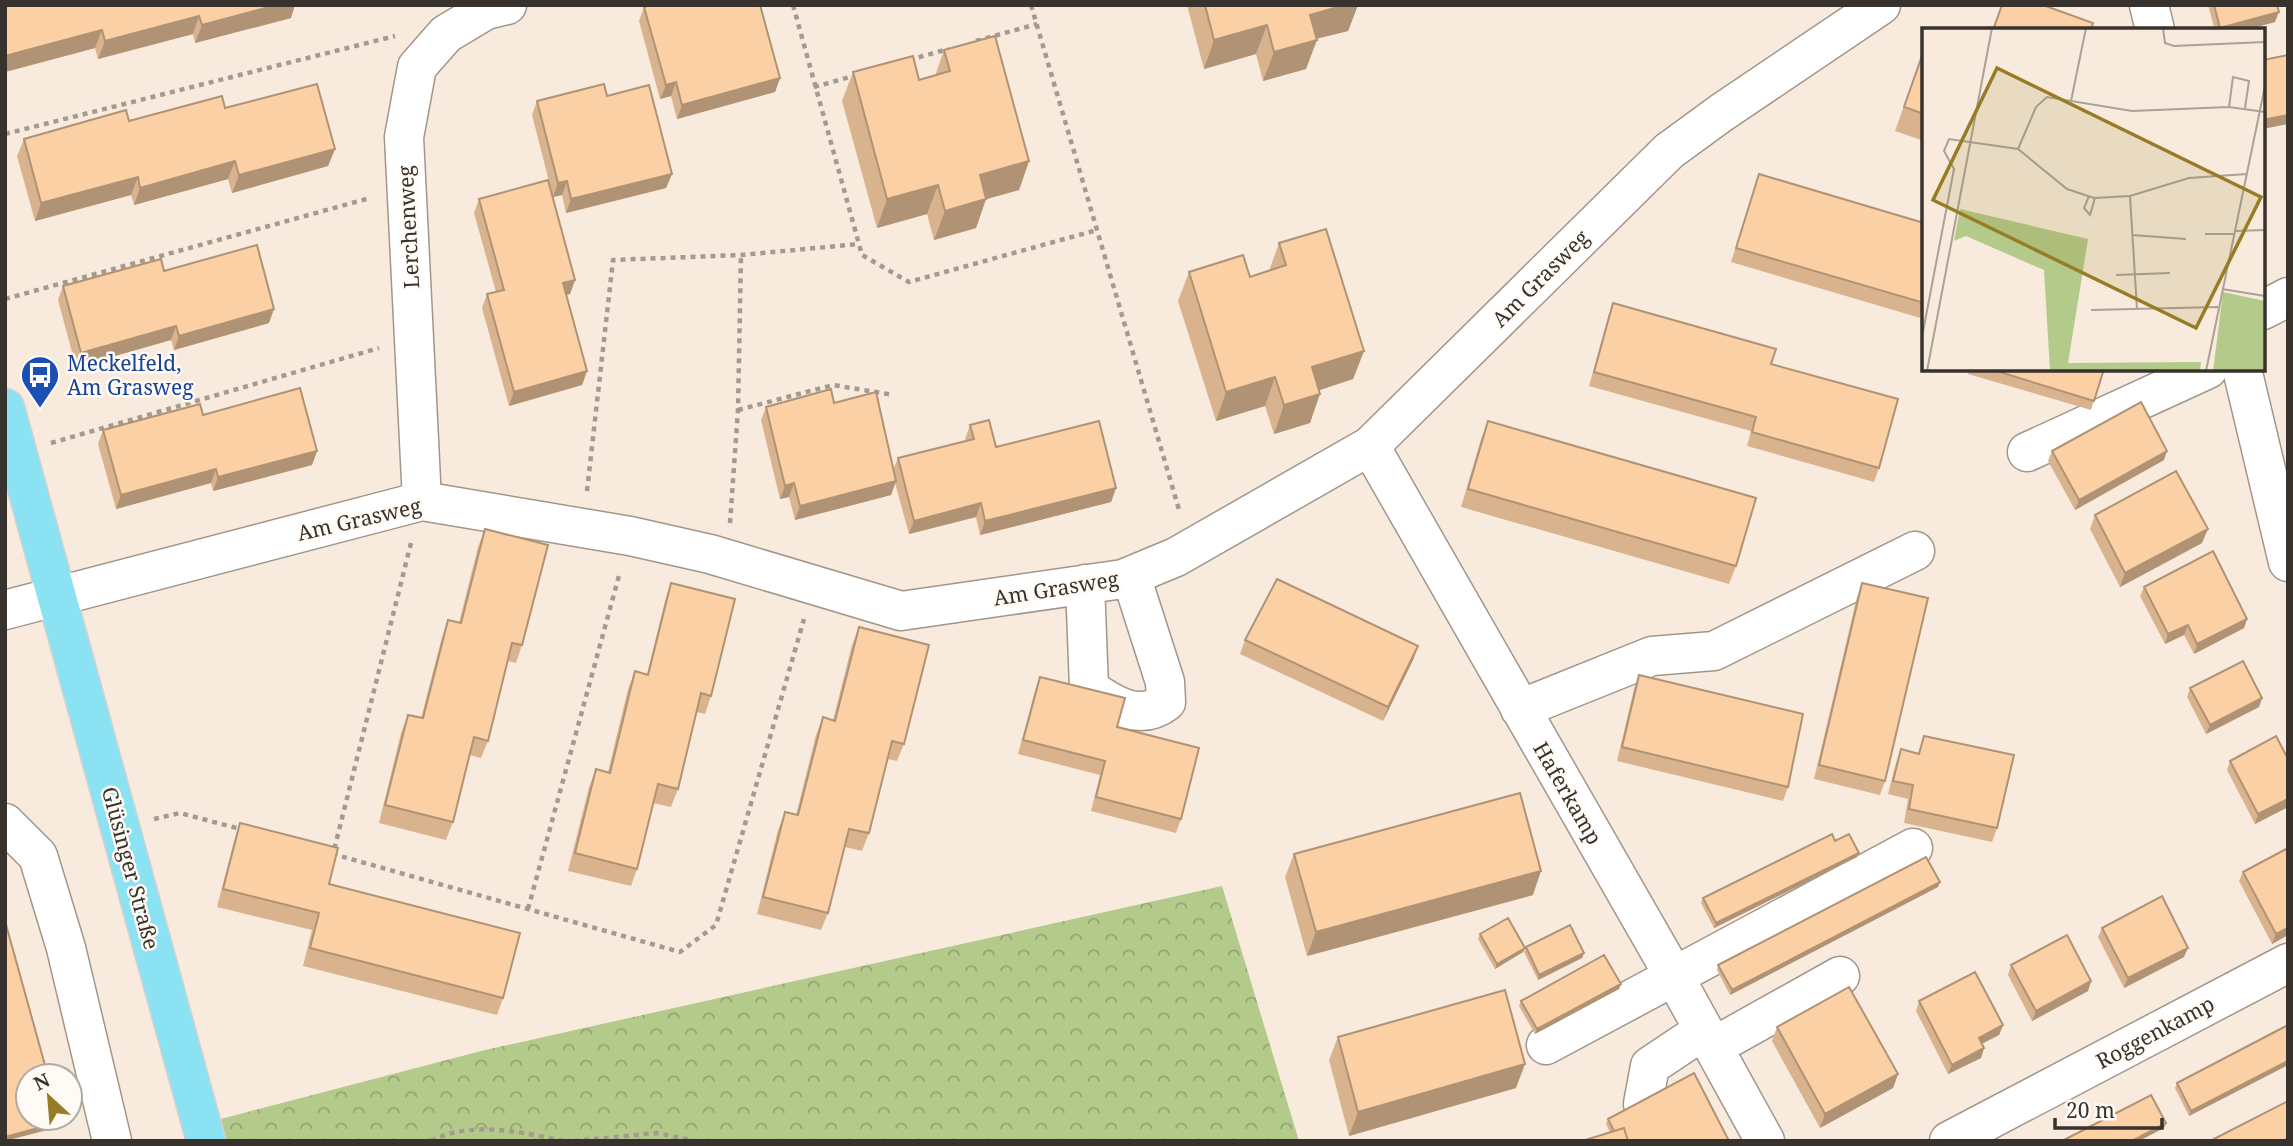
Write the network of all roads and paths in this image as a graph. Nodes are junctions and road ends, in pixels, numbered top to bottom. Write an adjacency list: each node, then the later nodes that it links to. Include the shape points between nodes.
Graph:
1 (508, 5): 8 (street, Lerchenweg, via 486,10)
2 (793, 5): 13 (path)
3 (1031, 5): 6 (path)
4 (1881, 5): 28 (street, Am Grasweg, via 1669,151)
5 (2149, 5): 7 (street)
6 (1037, 24): 9 (path); 16 (path)
7 (2155, 28)
8 (446, 34): 14 (path, via 405,33); 15 (street, Lerchenweg, via 417,66 404,138)
9 (971, 43)
10 (958, 46): 11 (path)
11 (906, 61)
12 (866, 72): 13 (path)
13 (814, 87): 17 (path)
14 (5, 134)
15 (405, 189): 20 (path); 22 (street, Lerchenweg)
16 (1097, 230): 17 (path, via 909,282 862,255); 34 (path)
17 (859, 244): 18 (path)
18 (741, 255): 27 (path); 32 (path, via 613,260)
19 (2288, 297): 21 (street)
20 (5, 299)
21 (2265, 309)
22 (413, 338): 30 (path); 31 (street, Lerchenweg)
23 (2204, 371): 29 (street)
24 (2242, 371): 37 (street)
25 (894, 396): 27 (path, via 833,385)
26 (5, 408): 30 (main road, Glüsinger Straße)
27 (738, 410): 36 (path)
28 (1370, 446): 34 (street, Am Grasweg); 43 (street, Haferkamp)
29 (2027, 452)
30 (16, 453): 41 (main road, Glüsinger Straße)
31 (422, 501): 32 (street, Am Grasweg); 41 (street, Am Grasweg); 49 (path)
32 (583, 529): 33 (street, Am Grasweg)
33 (630, 536): 36 (street, Am Grasweg); 50 (path)
34 (1190, 547): 38 (street, Am Grasweg)
35 (1915, 551): 43 (street, via 1714,651 1652,656)
36 (727, 562): 40 (street, Am Grasweg)
37 (2288, 562)
38 (1131, 576): 39 (street, Am Grasweg); 39 (street, via 1165,682 1166,702 1153,712 1108,701 1088,688)
39 (1085, 584): 40 (street, Am Grasweg, via 901,611)
40 (814, 585): 50 (path, via 716,925 680,952)
41 (57, 595): 42 (street); 45 (main road, Glüsinger Straße)
42 (5, 610)
43 (1520, 709): 52 (street, Haferkamp)
44 (5, 823): 57 (street, via 38,856 66,948)
45 (120, 826): 46 (path, via 180,813); 58 (main road, Glüsinger Straße)
46 (257, 834)
47 (1913, 848): 52 (street)
48 (320, 851): 49 (path)
49 (333, 854): 50 (path)
50 (528, 909)
51 (2288, 963): 64 (street, Roggenkamp)
52 (1674, 976): 54 (street, Haferkamp); 55 (street)
53 (1840, 976): 54 (street)
54 (1709, 1039): 56 (street, via 1650,1066); 63 (street, Haferkamp)
55 (1546, 1045)
56 (1643, 1104)
57 (112, 1141)
58 (206, 1141)
59 (431, 1141): 60 (path, via 443,1135 504,1129)
60 (563, 1141)
61 (574, 1141): 62 (path, via 657,1133)
62 (696, 1141)
63 (1765, 1141)
64 (1949, 1141)

